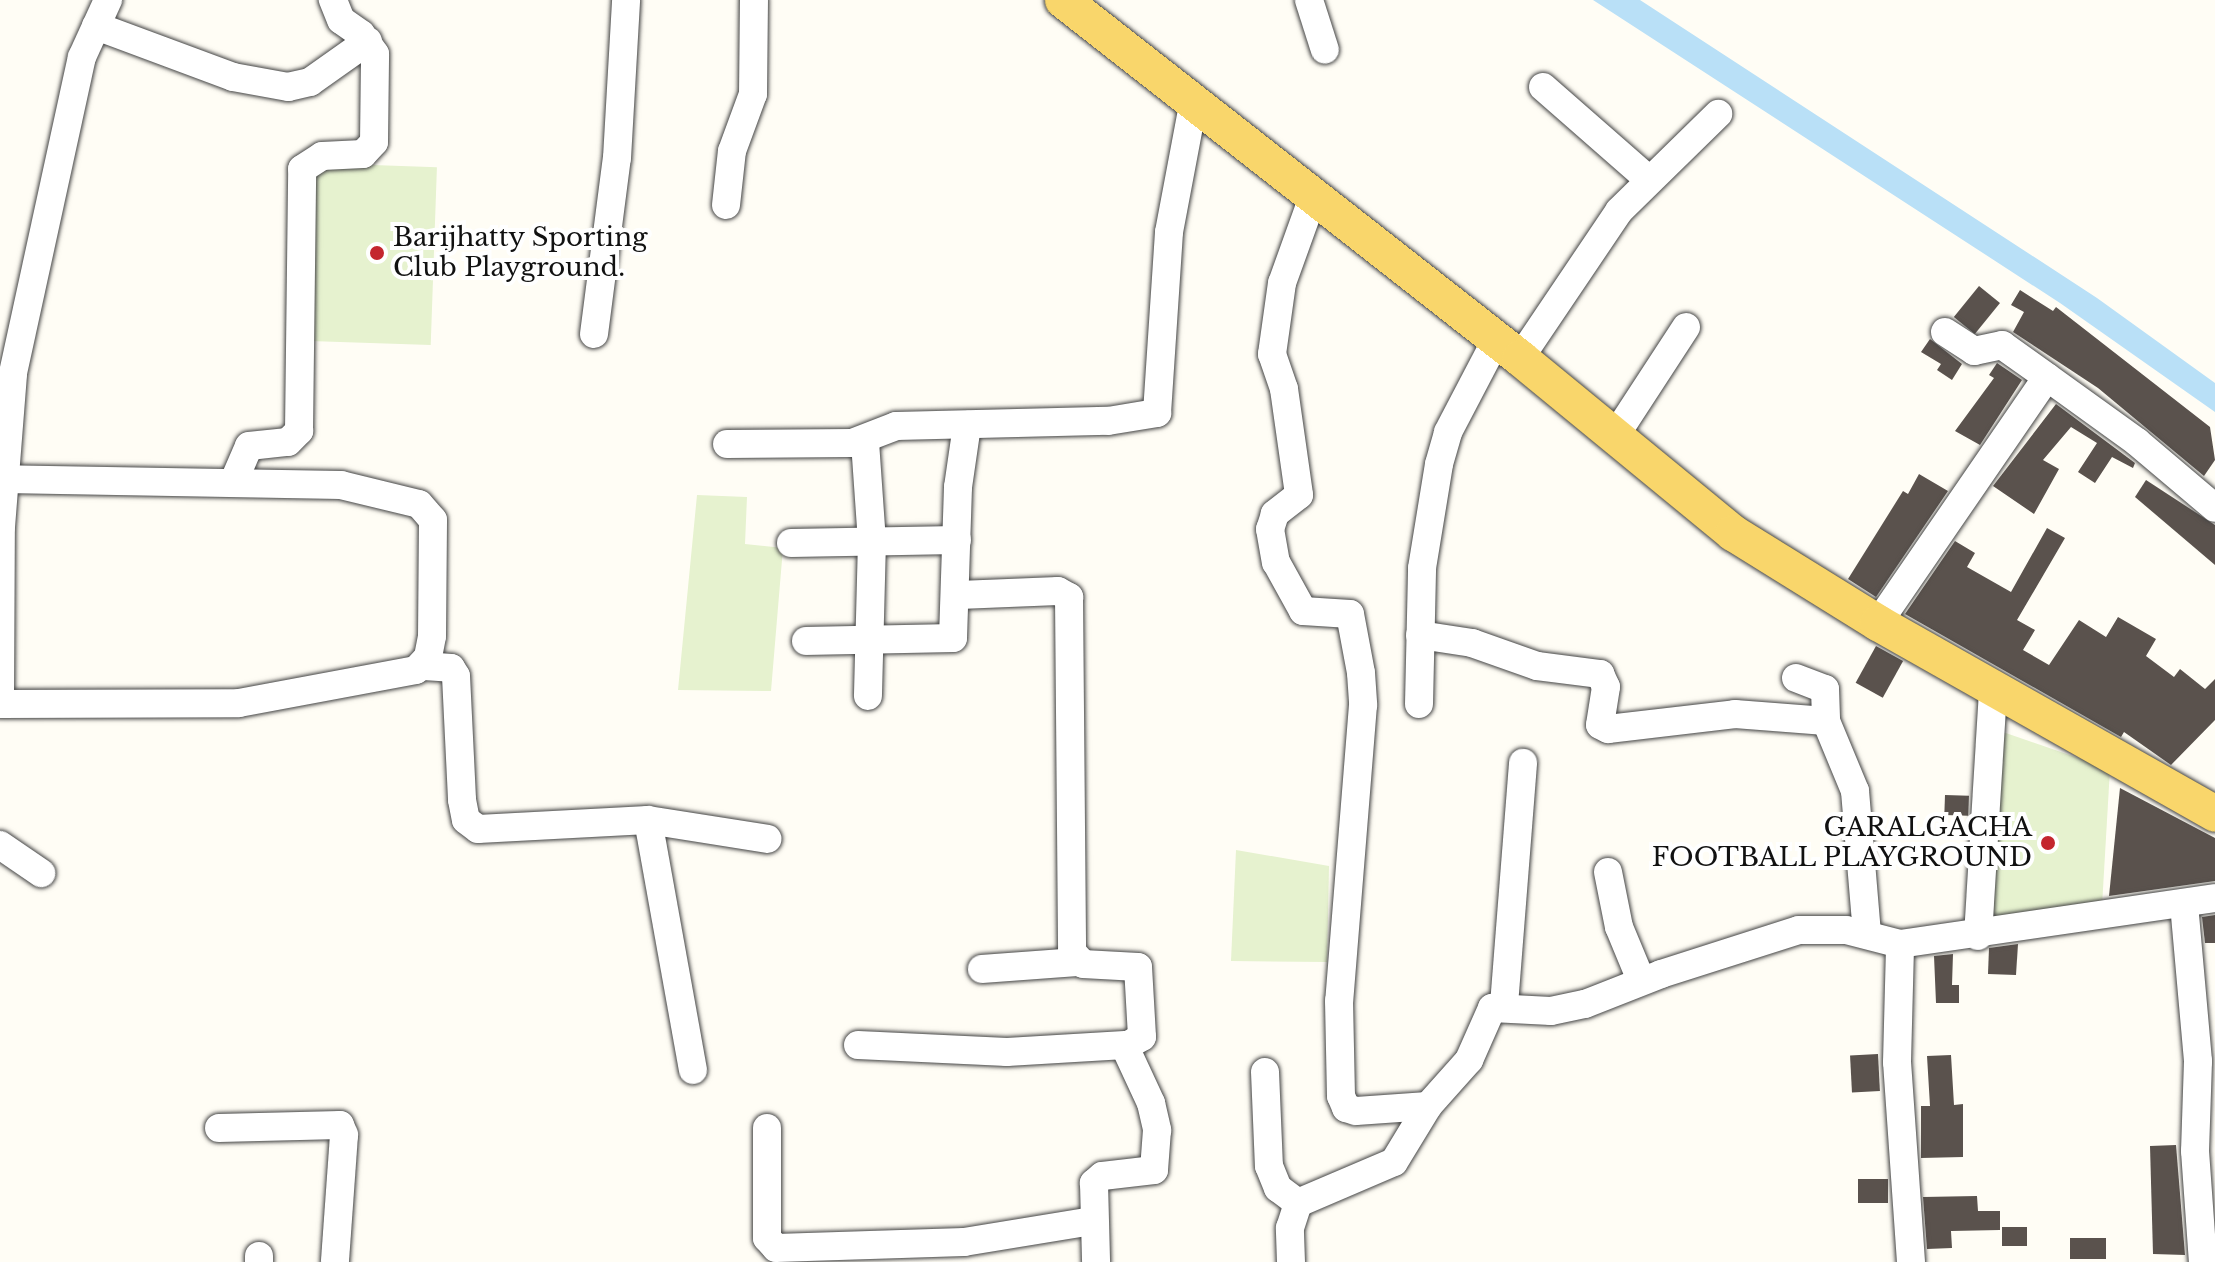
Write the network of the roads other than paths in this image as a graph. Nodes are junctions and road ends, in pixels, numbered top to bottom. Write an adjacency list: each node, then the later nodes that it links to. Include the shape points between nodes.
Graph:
1 (108, 0): 7 (street)
2 (333, 0): 8 (street, via 341,20)
3 (626, 0): 18 (street, via 617,158)
4 (754, 0): 15 (street, via 753,94 732,151)
5 (1063, 0): 11 (main road)
6 (1309, 0): 9 (street)
7 (96, 26): 8 (street, via 233,77 288,87 310,82); 21 (street, via 64,129)
8 (368, 41): 27 (street, via 378,66 372,148 363,154 312,158 300,179 299,431 288,442 249,446)
9 (1325, 50)
10 (1543, 87): 13 (street)
11 (1193, 105): 14 (main road); 22 (street, via 1169,232 1157,413 1108,421)
12 (1718, 114): 13 (street)
13 (1648, 179): 19 (street)
14 (1313, 197): 19 (main road); 65 (street, via 1282,283 1272,354 1284,389 1299,495 1275,514 1270,529 1276,562 1303,611 1350,614 1361,673 1363,705 1339,1001 1341,1096 1346,1108 1356,1111)
15 (726, 205)
16 (1686, 327): 23 (street)
17 (1945, 332): 20 (street, via 1974,351 2002,345)
18 (594, 334)
19 (1508, 349): 23 (main road); 34 (street, via 1448,432 1422,568)
20 (2047, 377): 28 (street, via 2137,442); 33 (street)
21 (4, 416): 26 (street)
22 (967, 425): 24 (street, via 896,426); 29 (street)
23 (1615, 436): 33 (main road, via 1733,533)
24 (865, 442): 25 (street); 30 (street)
25 (727, 444)
26 (4, 479): 27 (street); 40 (street)
27 (233, 483): 37 (street, via 355,487 428,510 433,520 432,636)
28 (2215, 508)
29 (957, 540): 30 (street); 32 (street)
30 (872, 541): 31 (street); 36 (street)
31 (791, 543)
32 (959, 595): 36 (street, via 957,628 949,641); 57 (street, via 1058,591 1069,597 1068,823 1071,943)
33 (1878, 623): 39 (main road)
34 (1420, 635): 43 (street); 44 (street, via 1490,648 1537,666 1600,674 1606,687 1600,725 1608,729 1735,714)
35 (806, 641): 36 (street)
36 (868, 641): 41 (street)
37 (424, 666): 42 (street, via 204,706); 47 (street, via 451,668 456,676 462,800 471,825 499,830)
38 (1796, 678): 44 (street, via 1825,689)
39 (1993, 688): 46 (main road); 55 (street)
40 (0, 696)
41 (868, 696)
42 (0, 704)
43 (1419, 704)
44 (1826, 721): 54 (street, via 1855,791)
45 (1523, 763): 60 (street)
46 (2215, 814)
47 (648, 820): 48 (street); 63 (street)
48 (768, 839)
49 (0, 845): 51 (street)
50 (1608, 872): 59 (street, via 1619,927)
51 (41, 873)
52 (2215, 898): 53 (street)
53 (2184, 904): 55 (street); 74 (street, via 2198,1061 2195,1151)
54 (1867, 935): 56 (street); 59 (street, via 1799,930)
55 (1978, 936): 56 (street)
56 (1900, 944): 73 (street, via 1897,1062)
57 (1077, 962): 58 (street); 62 (street, via 1138,967 1142,1037)
58 (982, 969)
59 (1641, 980): 60 (street, via 1566,1009)
60 (1504, 1005): 65 (street, via 1492,1008 1458,1078)
61 (858, 1045): 62 (street, via 1007,1052)
62 (1125, 1045): 69 (street, via 1156,1117 1156,1166 1145,1174 1095,1180)
63 (693, 1070)
64 (1265, 1072): 68 (street, via 1269,1166 1278,1188)
65 (1428, 1106): 68 (street, via 1394,1162)
66 (219, 1128): 70 (street, via 340,1125 344,1135)
67 (767, 1128): 69 (street, via 767,1238 776,1248 964,1242)
68 (1298, 1203): 72 (street, via 1290,1228)
69 (1092, 1221): 71 (street)
70 (335, 1262)
71 (1096, 1262)
72 (1291, 1262)
73 (1911, 1262)
74 (2203, 1262)

